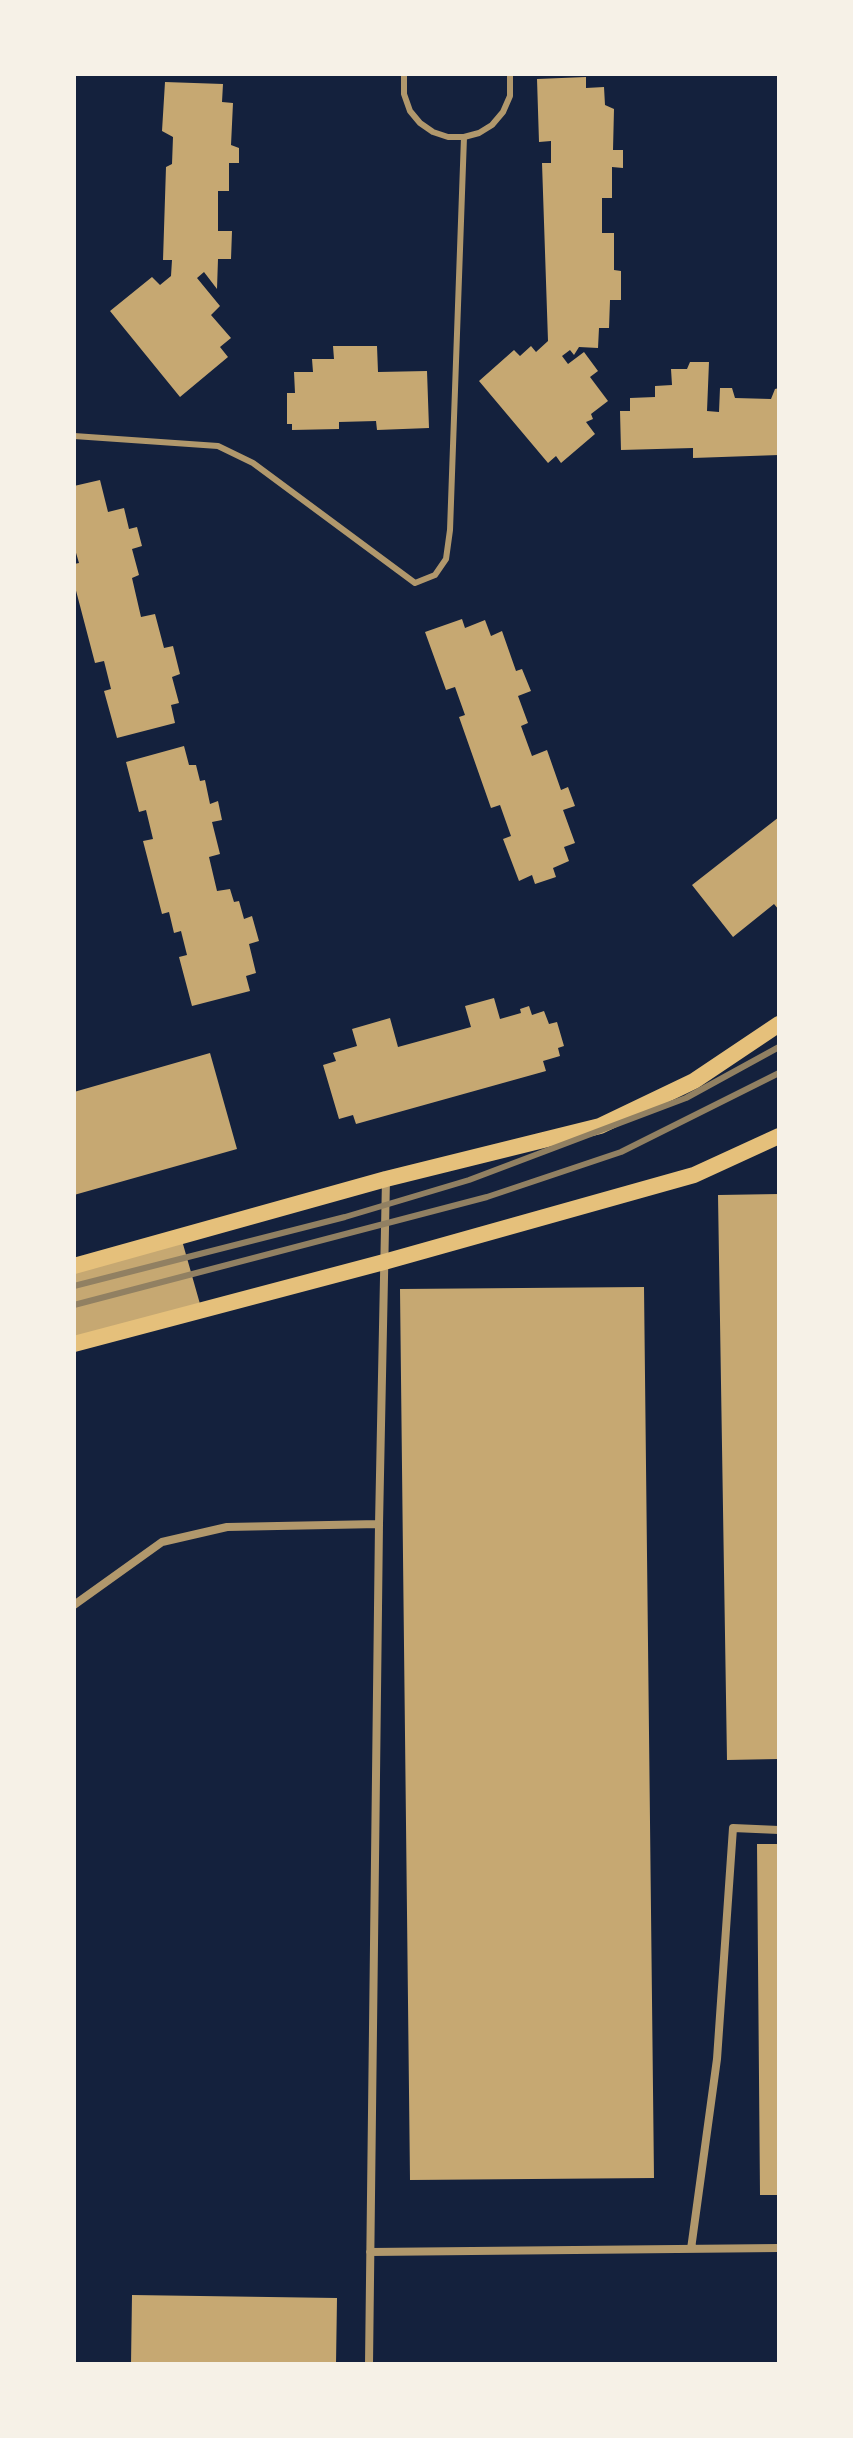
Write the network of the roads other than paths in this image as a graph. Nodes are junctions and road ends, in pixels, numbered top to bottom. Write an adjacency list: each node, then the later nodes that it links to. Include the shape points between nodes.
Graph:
1 (404, 74): 3 (lane, via 404,94 420,123 448,137)
2 (510, 74): 3 (lane, via 503,112 492,125)
3 (464, 137): 4 (lane, via 450,530 446,559 435,575 415,583 253,463 218,446)
4 (74, 436)
5 (779, 1024): 7 (main road, via 694,1081 600,1126)
6 (777, 1137): 8 (main road, via 694,1175)
7 (386, 1179): 8 (street); 9 (main road)
8 (384, 1262): 10 (main road); 11 (street)
9 (74, 1266)
10 (74, 1344)
11 (379, 1524): 12 (street, via 227,1527 162,1542); 16 (street)
12 (74, 1605)
13 (779, 1830): 15 (street, via 733,1828 717,2059)
14 (779, 2248): 15 (street)
15 (691, 2249): 16 (street)
16 (370, 2252): 17 (street)
17 (369, 2364)

